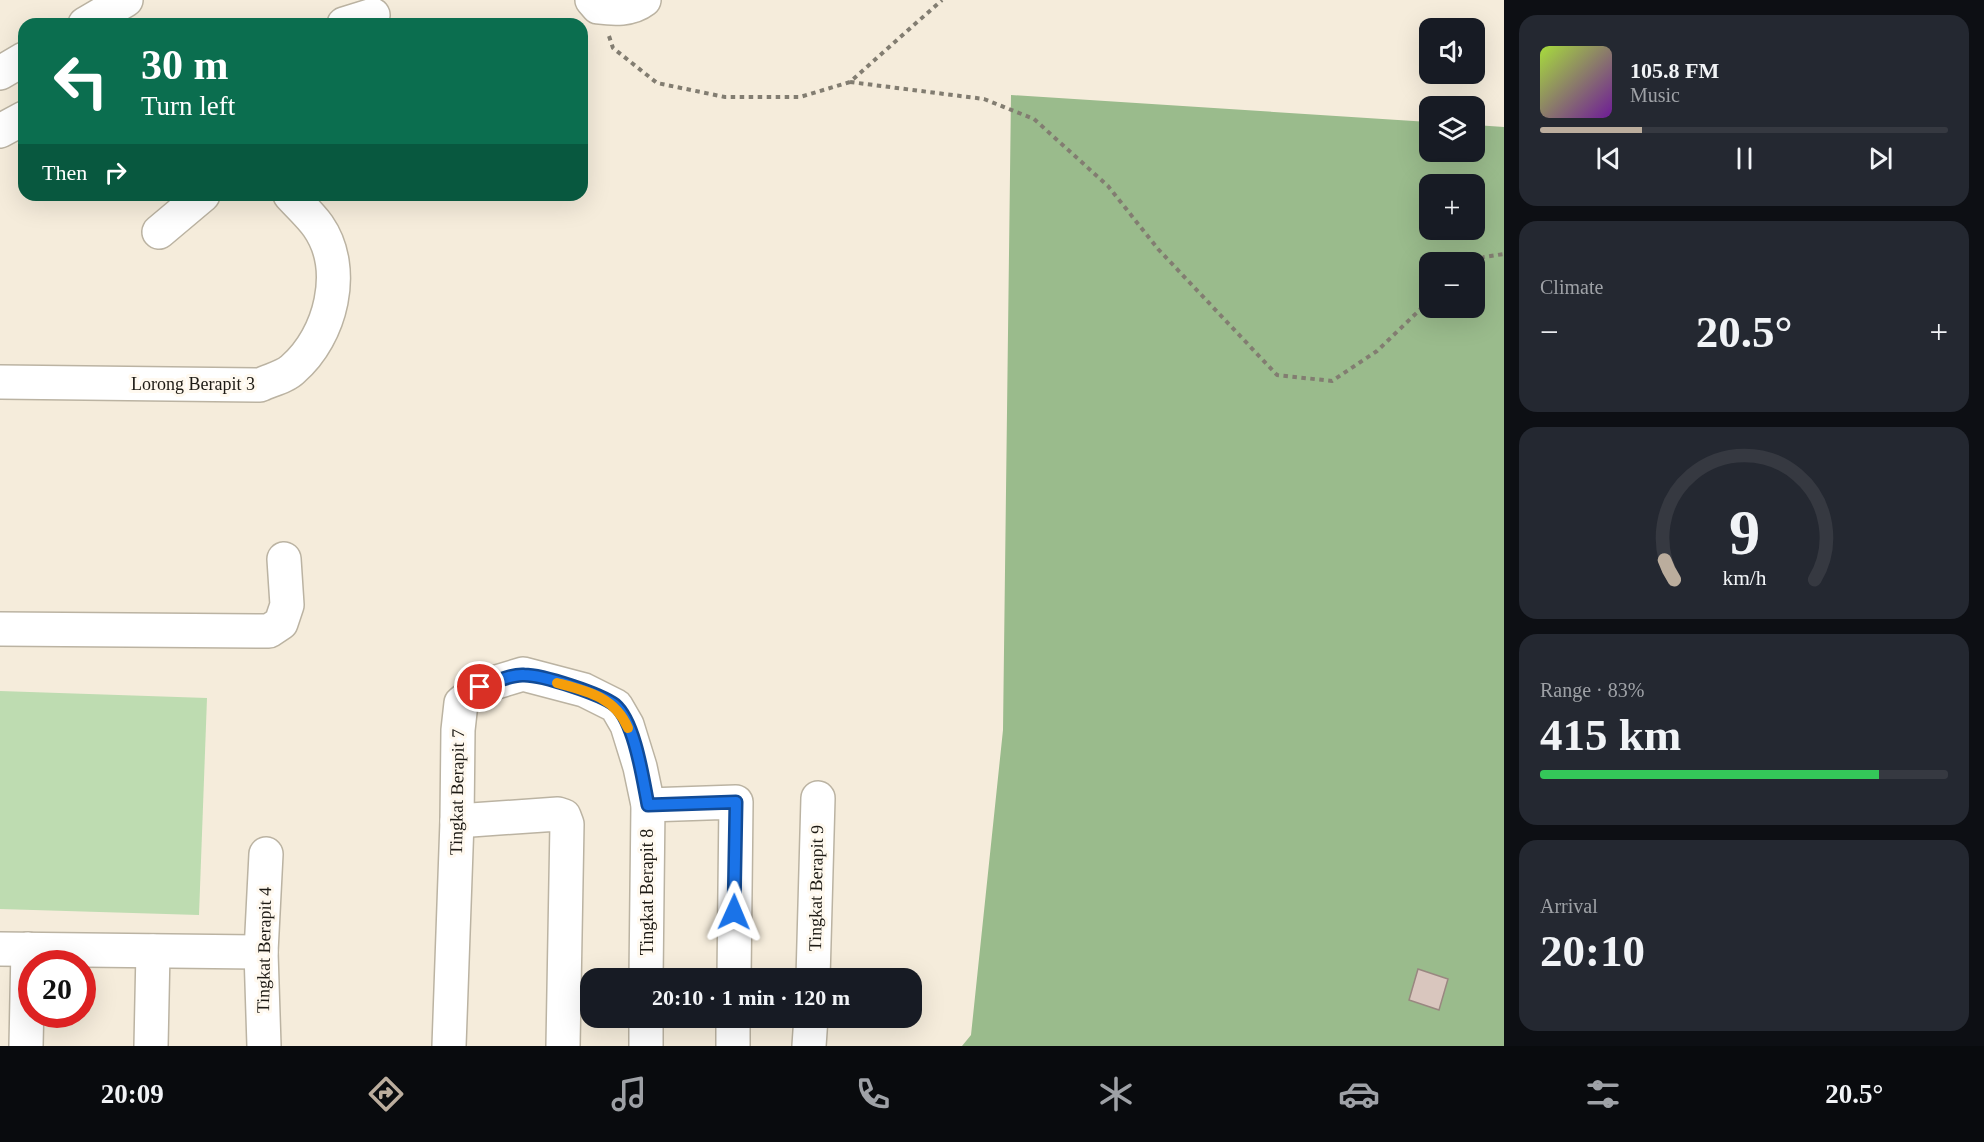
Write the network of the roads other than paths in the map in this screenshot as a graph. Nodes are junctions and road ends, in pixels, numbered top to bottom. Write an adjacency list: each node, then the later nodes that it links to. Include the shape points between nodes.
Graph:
1 (645, 0): 2 (street, via 617,9)
2 (595, 4)
3 (18, 62): 4 (street)
4 (0, 73)
5 (18, 121): 6 (street)
6 (0, 131)
7 (196, 201): 9 (street)
8 (295, 201): 10 (street, Lorong Berapit 3, via 319,227 332,256 332,293 317,342 292,370 260,385)
9 (159, 232)
10 (0, 382)
11 (284, 559): 12 (street, via 287,606 281,623 269,631)
12 (0, 629)
13 (818, 798): 22 (street, Tingkat Berapit 9)
14 (648, 805): 15 (street, Tingkat Berapit 7, via 634,746 616,706 584,690 523,674 480,687 461,703); 20 (street, Tingkat Berapit 8); 21 (street, via 736,802)
15 (457, 821): 29 (street, Tingkat Berapit 7); 30 (street, via 564,816 567,824)
16 (266, 854): 19 (street, Tingkat Berapit 4)
17 (14, 949): 18 (street); 26 (street)
18 (153, 951): 19 (street); 27 (street)
19 (261, 952): 28 (street, Tingkat Berapit 4)
20 (646, 968)
21 (734, 968)
22 (813, 968)
23 (646, 1028): 31 (street)
24 (733, 1028): 32 (street)
25 (810, 1028): 33 (street)
26 (26, 1046)
27 (151, 1046)
28 (264, 1046)
29 (449, 1046)
30 (563, 1046)
31 (646, 1046)
32 (733, 1046)
33 (809, 1046)

